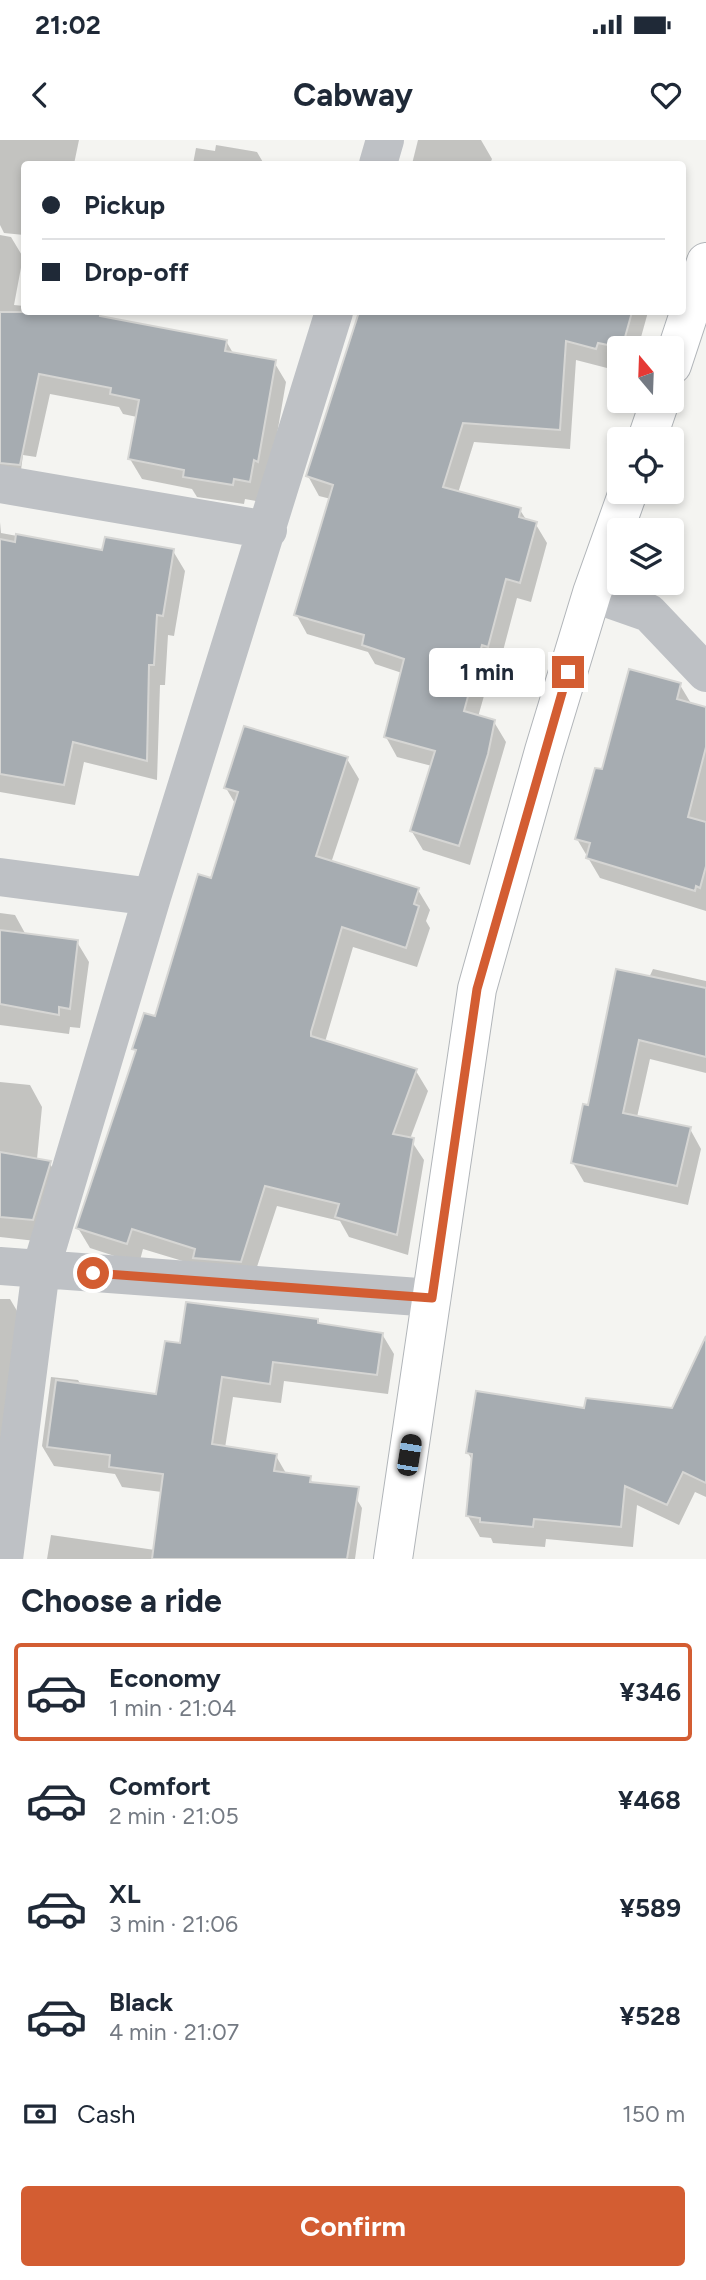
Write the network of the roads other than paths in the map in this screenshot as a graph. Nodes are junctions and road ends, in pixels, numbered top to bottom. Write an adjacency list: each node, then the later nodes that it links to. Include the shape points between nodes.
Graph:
1 (385, 140): 2 (street)
2 (379, 161)
3 (706, 262): 5 (street)
4 (333, 315): 8 (street)
5 (682, 336)
6 (0, 484): 8 (street)
7 (624, 504): 9 (street)
8 (268, 530): 12 (street)
9 (592, 593): 10 (street, via 649,613); 15 (street, via 477,989)
10 (706, 673)
11 (0, 877): 12 (street)
12 (152, 897): 14 (street)
13 (0, 1266): 14 (street)
14 (41, 1269): 15 (street); 16 (street)
15 (432, 1298): 17 (street)
16 (4, 1559)
17 (393, 1559)

